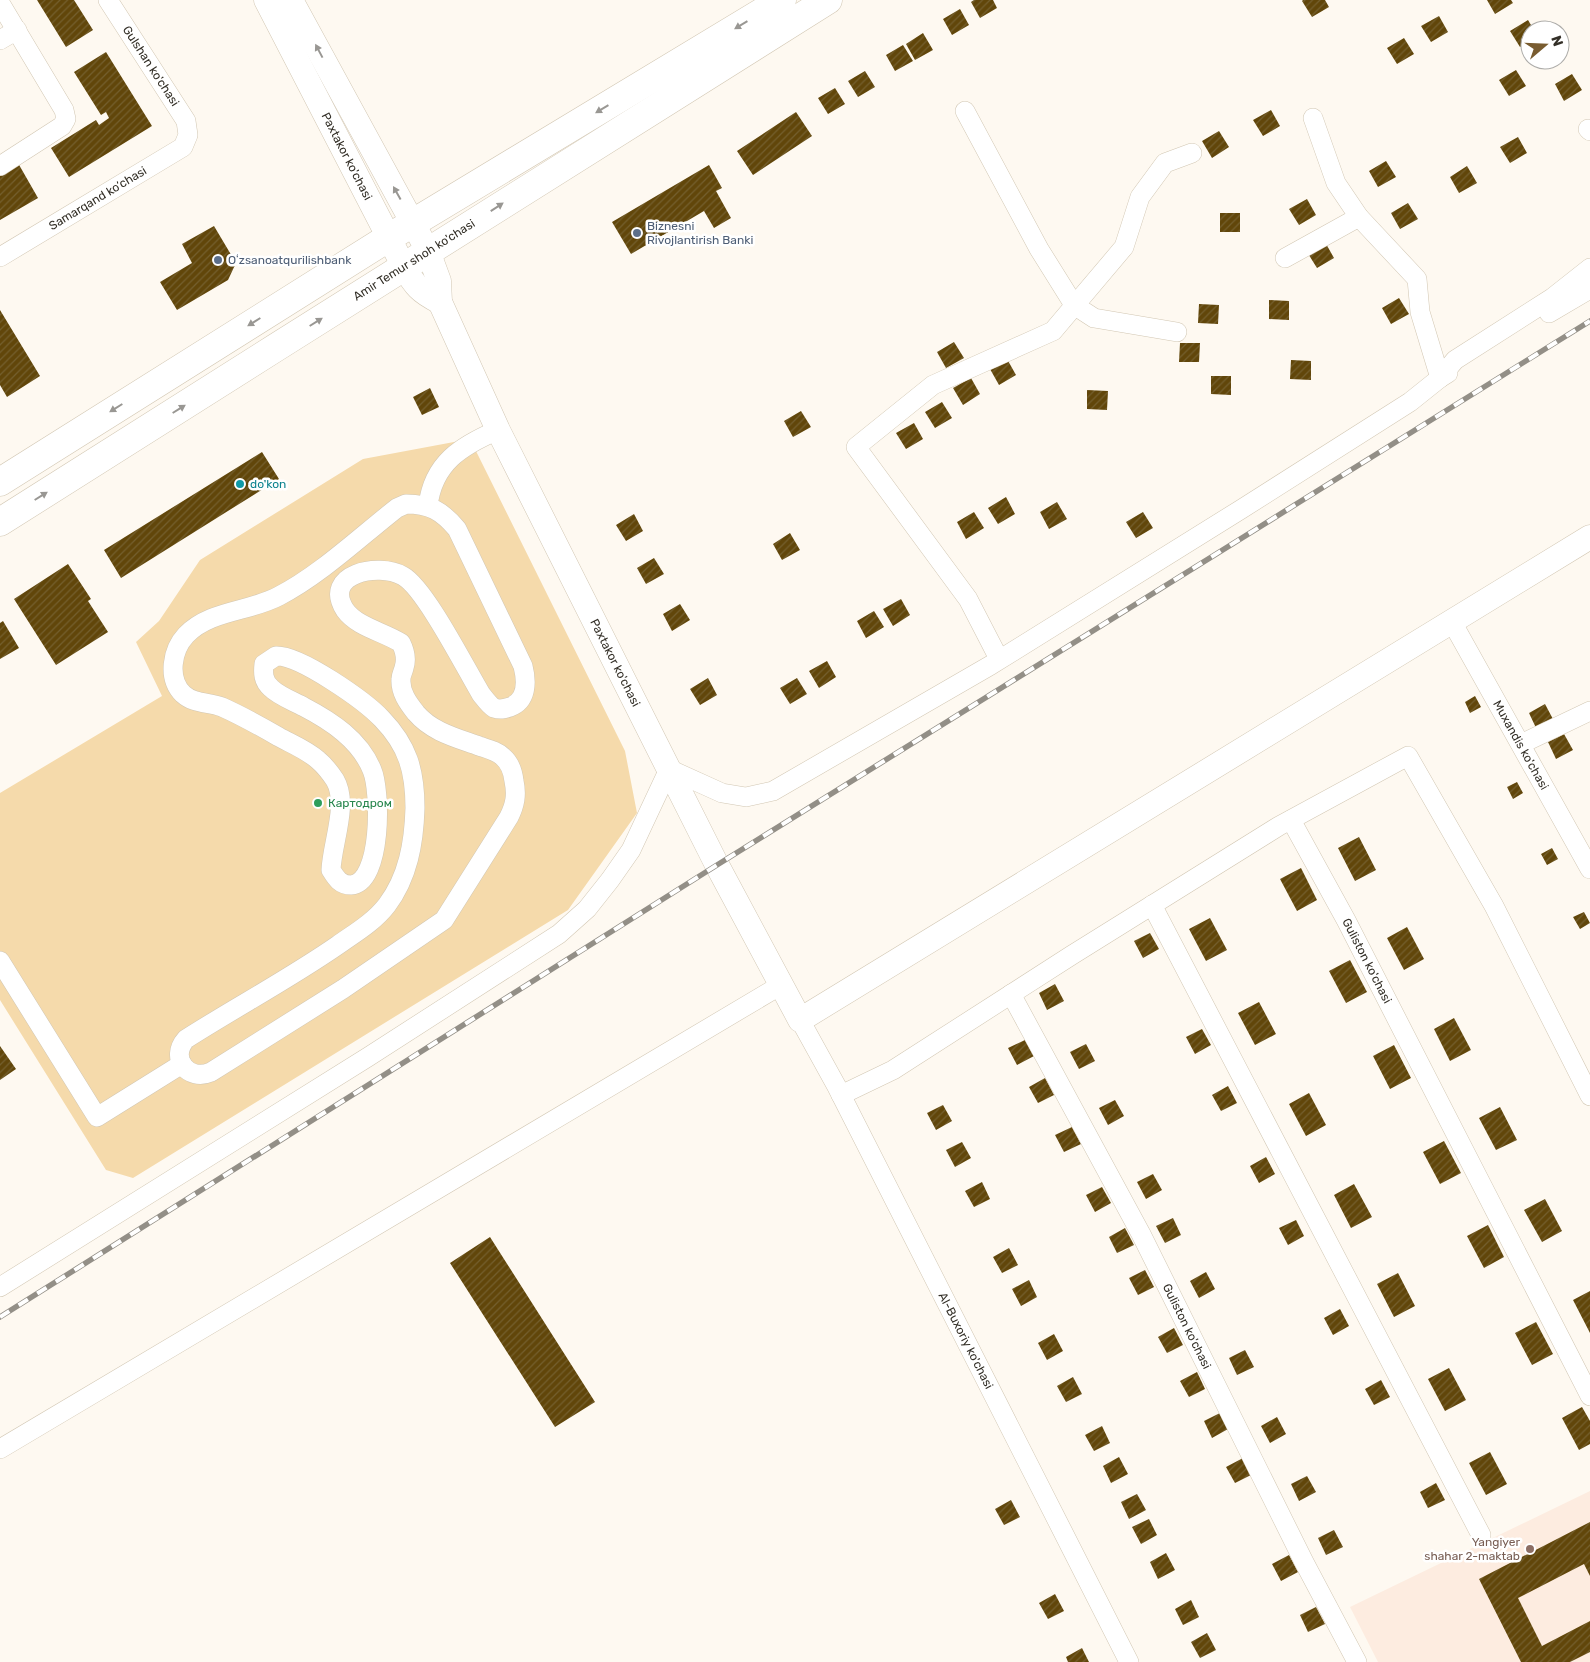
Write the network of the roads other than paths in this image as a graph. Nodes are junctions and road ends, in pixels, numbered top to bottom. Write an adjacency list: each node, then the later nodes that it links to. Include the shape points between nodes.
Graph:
1 (108, 0): 11 (street, Gulshan ko'chasi, via 186,121)
2 (266, 0): 16 (main road, Paxtakor ko'chasi)
3 (291, 0): 15 (main road, Paxtakor ko'chasi, one-way to 3)
4 (782, 0): 15 (highway, one-way to 15)
5 (828, 0): 17 (highway, Amir Temur shoh ko'chasi, one-way to 5)
6 (0, 2): 7 (street)
7 (17, 30): 8 (street); 13 (street, via 64,110 66,119 62,126)
8 (0, 40)
9 (965, 111): 24 (street, via 1039,248)
10 (1313, 118): 14 (street, via 1336,183)
11 (188, 135): 18 (street, Samarqand ko‘chasi, via 182,147)
12 (1192, 153): 24 (street, via 1165,164 1140,197 1124,247)
13 (0, 166)
14 (1359, 217): 19 (street); 26 (street, via 1417,279 1420,312)
15 (413, 224): 16 (highway); 17 (main road, Paxtakor ko'chasi)
16 (388, 238): 20 (main road, Paxtakor ko'chasi); 28 (highway, one-way to 28)
17 (428, 251): 20 (highway, Amir Temur shoh ko'chasi); 23 (main road, Paxtakor ko'chasi, via 439,281)
18 (0, 257)
19 (1285, 258)
20 (404, 267): 23 (main road, Paxtakor ko'chasi, via 422,292); 30 (highway, Amir Temur shoh ko'chasi, one-way to 20)
21 (1590, 268): 26 (street, via 1552,298 1455,360)
22 (1590, 289): 26 (street)
23 (440, 302): 27 (main road, Paxtakor ko'chasi)
24 (1074, 305): 25 (street, via 1094,318); 33 (street, via 1053,331 933,385 856,447 968,599)
25 (1177, 332)
26 (1440, 378): 33 (street, via 1410,402)
27 (498, 430): 29 (street, via 465,447 442,466 432,485); 36 (main road, Paxtakor ko'chasi)
28 (0, 482)
29 (428, 506): 44 (street, via 448,517 457,529 523,666 526,678 522,697 515,705 500,710 480,694 430,608 403,576 364,570 352,575 345,583 340,591 341,600 352,617 401,643 405,666 400,677 401,689 417,714 439,730 495,751 504,758 513,776 515,806 444,920 343,989 211,1072 197,1075); 44 (street, via 406,504 397,508 296,587 261,604 197,625 175,650 172,666 182,693 193,701 219,706 245,718 300,748 319,760 335,781 339,790 340,812 331,870 344,884 360,882 366,875 374,850 378,794 372,769 344,732 271,688 264,680 264,664 276,656 288,657 324,676 380,717 403,745 413,780 414,800 410,858 388,904 323,956 186,1039 180,1048)
30 (0, 522)
31 (1590, 537): 32 (main road)
32 (1452, 622): 35 (street, Muxandis ko'chasi); 43 (main road)
33 (999, 659): 36 (street, via 773,791 746,797 722,793)
34 (1590, 710): 35 (street)
35 (1521, 744): 38 (street, Muxandis ko'chasi)
36 (669, 769): 41 (main road, Paxtakor ko'chasi); 47 (street, via 631,850 587,908 559,934)
37 (1291, 820): 39 (street); 46 (street, via 1408,756 1494,906); 48 (street, Guliston ko'chasi, via 1346,920)
38 (1590, 869)
39 (1152, 905): 42 (street); 50 (street)
40 (0, 961): 44 (street, via 97,1117)
41 (781, 985): 43 (main road, Paxtakor ko'chasi); 49 (street)
42 (1011, 994): 45 (street, via 893,1070); 52 (street, Guliston ko'chasi, via 1141,1234)
43 (800, 1020): 45 (street, Al-Buxoriy ko'chasi)
44 (182, 1064)
45 (841, 1095): 51 (street, Al-Buxoriy ko'chasi)
46 (1590, 1096)
47 (0, 1287)
48 (1590, 1396)
49 (0, 1449)
50 (1481, 1535)
51 (1129, 1662)
52 (1357, 1662)

